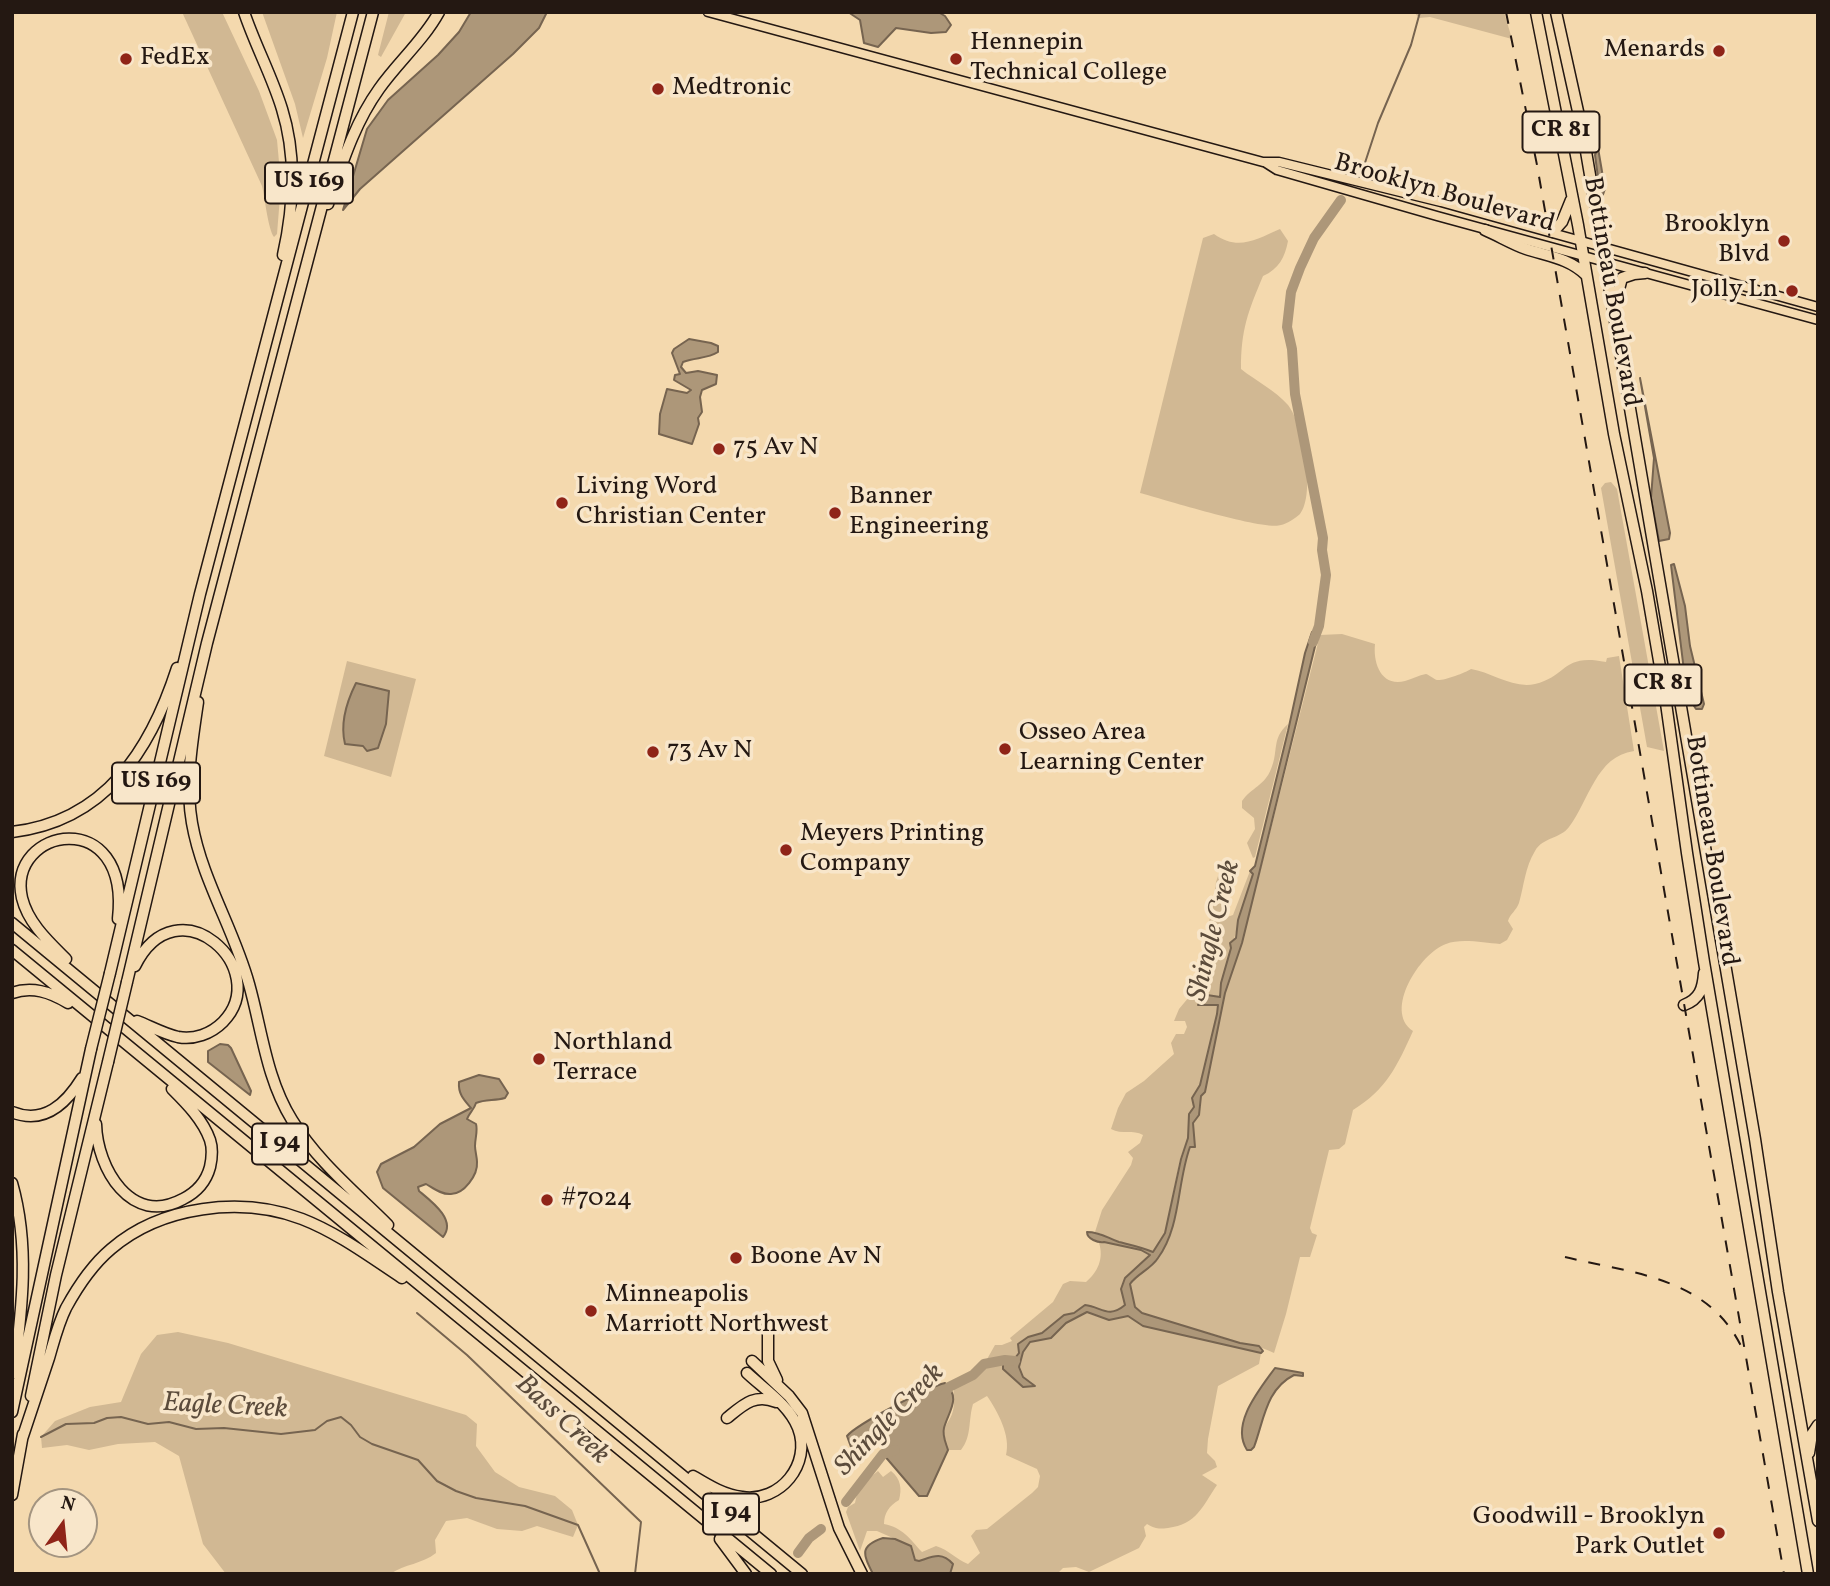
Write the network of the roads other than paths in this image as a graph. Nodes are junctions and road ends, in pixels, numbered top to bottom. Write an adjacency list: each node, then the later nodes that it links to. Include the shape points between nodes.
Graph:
1 (244, 12): 21 (highway, via 282,108 293,161 289,225)
2 (354, 12): 21 (highway, US 169)
3 (373, 12): 15 (highway, US 169)
4 (439, 12): 15 (highway, via 358,123)
5 (708, 12): 8 (main road, Brooklyn Boulevard)
6 (1536, 12): 9 (highway, Bottineau Boulevard / CR 81)
7 (1556, 12): 12 (highway, Bottineau Boulevard / CR 81, via 1583,134)
8 (1263, 162): 10 (main road, Brooklyn Boulevard, via 1277,170); 11 (main road, Brooklyn Boulevard, via 1279,162)
9 (1572, 196): 11 (highway, via 1566,215); 12 (highway, Bottineau Boulevard / CR 81)
10 (1485, 230): 13 (main road, Brooklyn Boulevard); 17 (highway, via 1566,261)
11 (1553, 232): 12 (main road, Brooklyn Boulevard)
12 (1591, 243): 13 (highway, Bottineau Boulevard / CR 81); 14 (highway, Bottineau Boulevard / CR 81); 18 (main road, Brooklyn Boulevard)
13 (1587, 257): 14 (main road, Brooklyn Boulevard); 17 (highway, Bottineau Boulevard / CR 81)
14 (1604, 262): 16 (main road, Brooklyn Boulevard); 19 (highway, Bottineau Boulevard / CR 81)
15 (304, 270): 23 (highway, US 169)
16 (1646, 274): 19 (highway, via 1622,278); 20 (main road, Brooklyn Boulevard)
17 (1586, 276): 27 (highway, Bottineau Boulevard / CR 81, via 1654,631)
18 (1818, 307)
19 (1614, 315): 53 (highway, Bottineau Boulevard / CR 81)
20 (1818, 320)
21 (262, 354): 22 (highway, US 169)
22 (200, 594): 24 (highway, via 166,703 129,768 81,808 40,826); 28 (highway, US 169)
23 (207, 643): 29 (highway, US 169); 40 (highway, via 189,768 191,816 204,868 243,963 270,1073 309,1144)
24 (12, 832)
25 (12, 923): 31 (highway, I 94)
26 (12, 950): 34 (highway, I 94)
27 (1704, 962): 32 (highway, via 1701,991); 61 (highway, Bottineau Boulevard / CR 81)
28 (110, 973): 31 (highway, via 120,899 112,865 87,841 61,839 45,845 23,873 25,906 50,943); 36 (highway, US 169, bridge)
29 (127, 982): 33 (highway, via 150,943 162,934 183,929 219,946 233,967 237,986 228,1016 201,1035 179,1037); 37 (highway, US 169, bridge)
30 (12, 993): 34 (highway, via 35,990 52,994)
31 (112, 1004): 33 (highway, I 94)
32 (1684, 1004)
33 (127, 1017): 40 (highway, I 94)
34 (107, 1029): 35 (highway, I 94)
35 (121, 1040): 37 (highway, via 185,1102 204,1127 212,1148 205,1181 174,1203 152,1205 132,1198 104,1165 97,1141); 41 (highway, I 94)
36 (86, 1072): 38 (highway, via 60,1106 36,1116); 48 (highway, US 169)
37 (96, 1108): 51 (highway, US 169)
38 (12, 1112)
39 (12, 1183): 46 (highway, via 24,1251)
40 (434, 1270): 52 (highway, I 94)
41 (449, 1309): 51 (highway, via 345,1241 301,1219 270,1210 230,1207 177,1216 118,1244 84,1280 62,1316); 55 (highway, I 94)
42 (768, 1324): 45 (highway, via 768,1361)
43 (752, 1361): 45 (highway)
44 (747, 1373): 47 (highway)
45 (782, 1390): 60 (highway, via 802,1413 839,1528)
46 (12, 1391)
47 (787, 1409): 49 (highway, via 757,1399); 52 (highway, via 800,1433 799,1463 782,1486 759,1497 713,1488)
48 (12, 1412)
49 (727, 1418)
50 (1818, 1425): 53 (highway, via 1811,1437)
51 (22, 1439): 54 (highway, US 169)
52 (641, 1440): 59 (highway, I 94)
53 (1808, 1464): 56 (highway, Bottineau Boulevard / CR 81)
54 (12, 1495)
55 (696, 1513): 57 (highway); 58 (highway, I 94)
56 (1818, 1521)
57 (746, 1574)
58 (771, 1574)
59 (802, 1574)
60 (862, 1574)
61 (1808, 1574)

